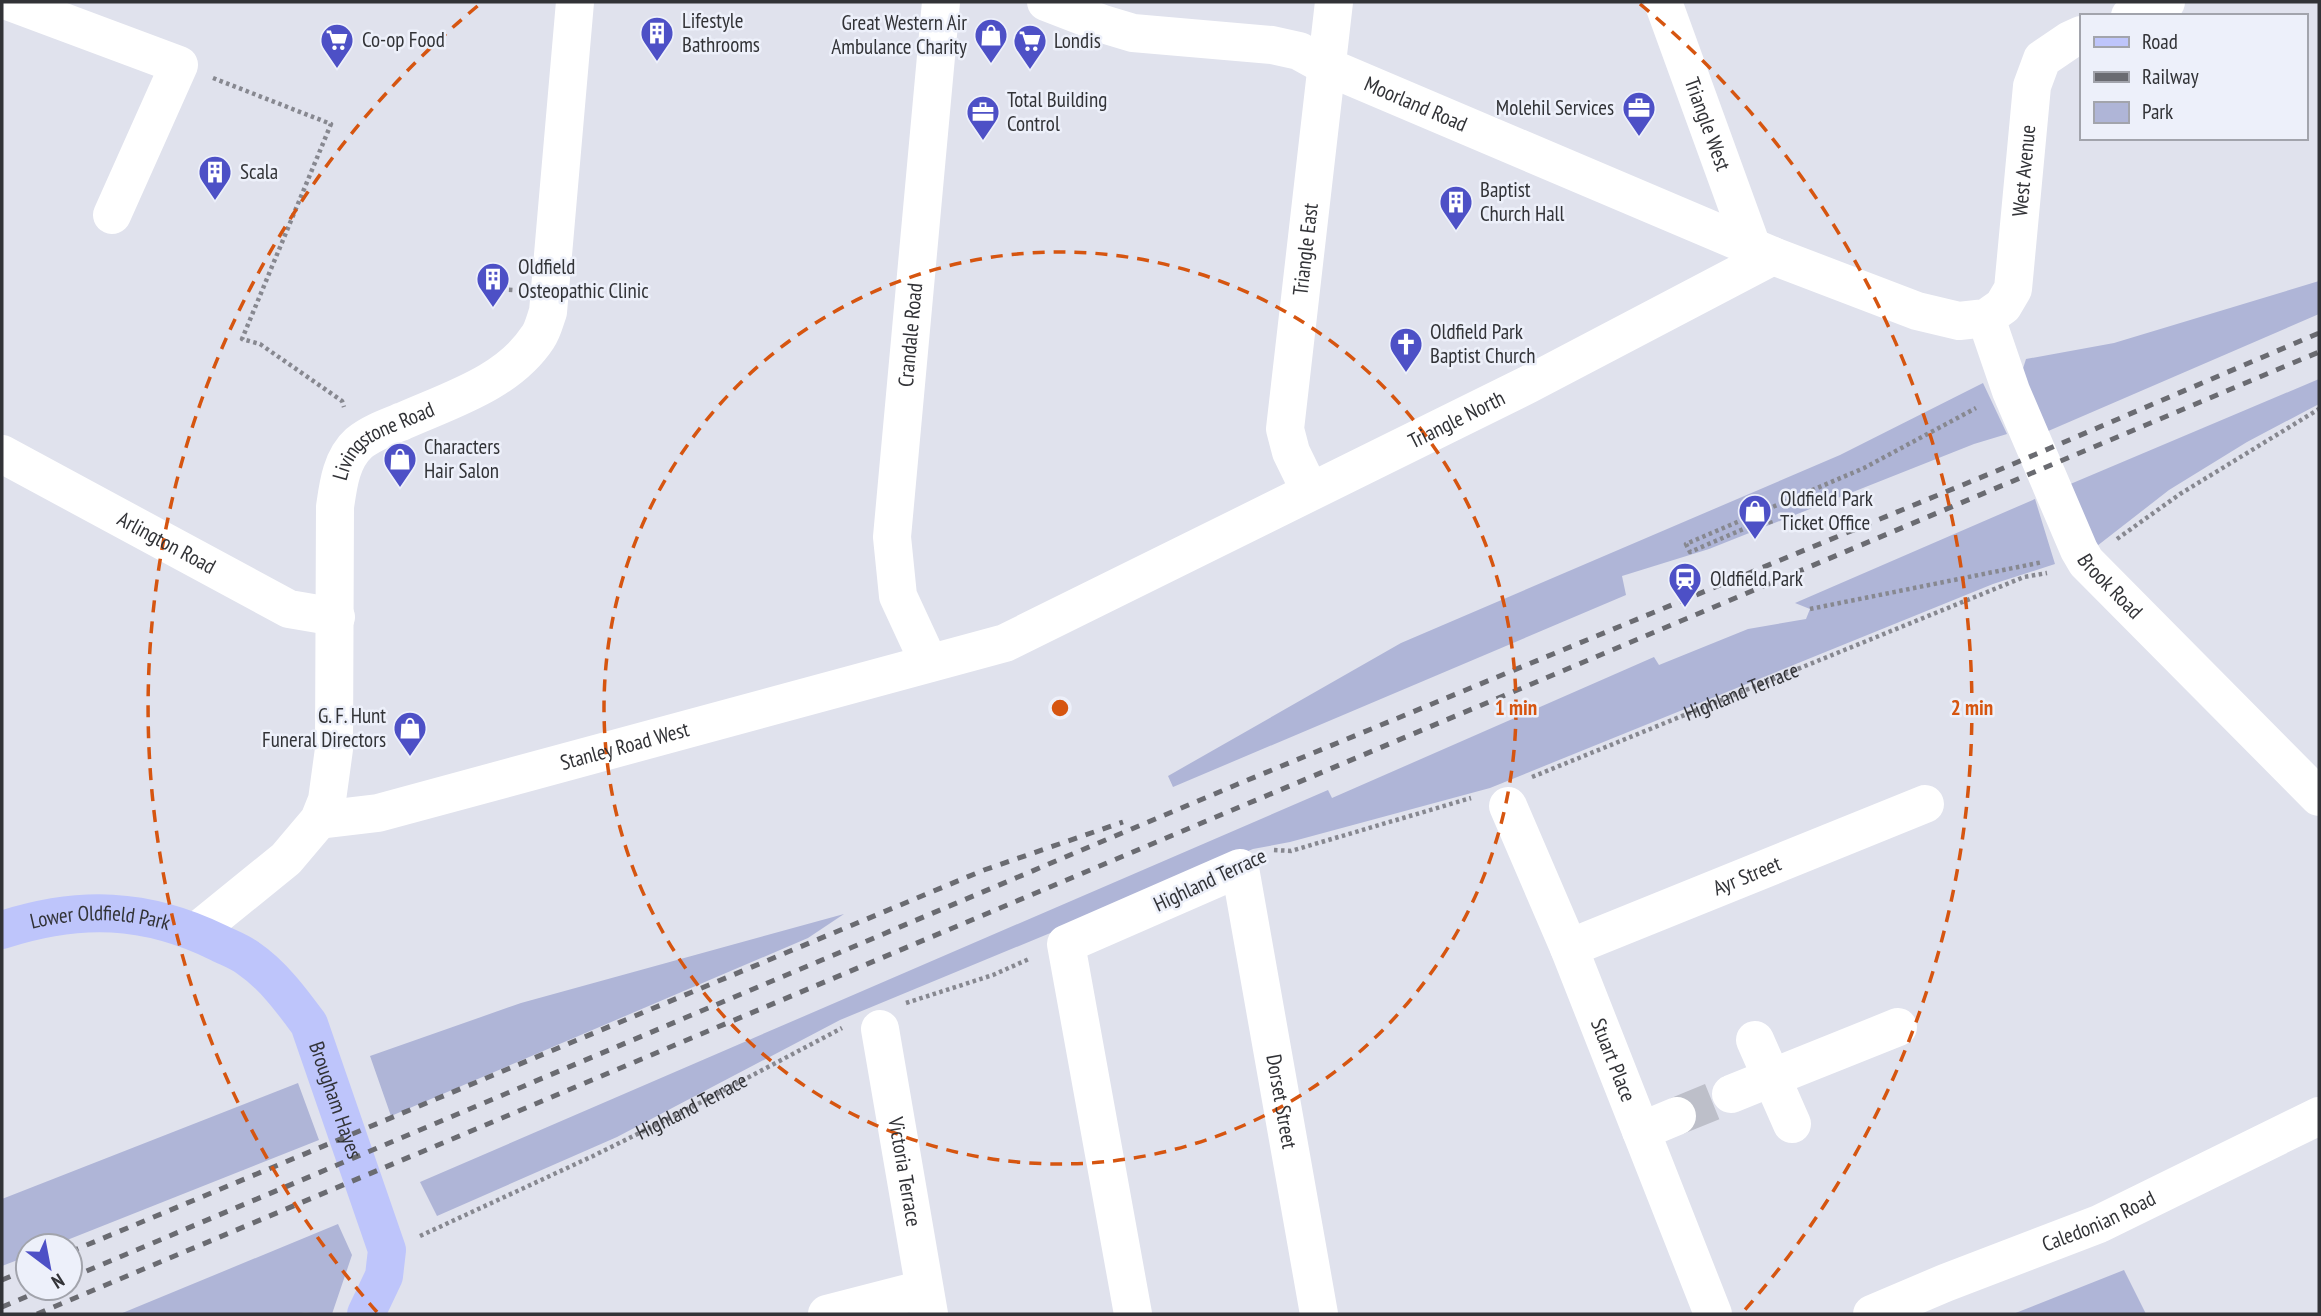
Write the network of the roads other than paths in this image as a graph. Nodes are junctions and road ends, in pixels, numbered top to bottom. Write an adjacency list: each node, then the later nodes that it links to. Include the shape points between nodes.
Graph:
1 (10, 2): 11 (street, via 179,65)
2 (575, 2): 16 (street, Livingstone Road, via 548,312 539,335 500,376 358,444 338,483)
3 (941, 2): 17 (street, Crandale Road, via 892,537 898,596)
4 (1046, 2): 10 (street, Moorland Road, via 1133,33 1272,45 1299,51)
5 (1335, 2): 10 (street, Triangle East)
6 (1663, 2): 12 (street, Triangle West)
7 (2164, 2): 8 (street)
8 (2135, 14)
9 (2080, 35): 13 (street, West Avenue, via 2042,59 2032,86 2014,289 2003,306)
10 (1328, 68): 12 (street, Moorland Road); 15 (street, Triangle East, via 1285,429)
11 (112, 215)
12 (1762, 251): 13 (street, via 1917,311 1959,321); 15 (street, Triangle North, via 1529,384)
13 (1986, 318): 19 (street, Brook Road, via 1995,399 2075,561)
14 (2, 454): 16 (street, Arlington Road, via 289,609)
15 (1310, 491): 17 (street, Triangle North, via 1005,643)
16 (336, 617): 21 (street, Livingstone Road, via 334,749 327,800)
17 (929, 663): 21 (street, Stanley Road West, via 378,813)
18 (1504, 794): 25 (street, Stuart Place)
19 (2319, 797)
20 (1925, 804): 25 (street, Ayr Street)
21 (319, 820): 24 (street, Livingstone Road, via 286,859)
22 (1243, 879): 39 (street, Highland Terrace, via 1066,944); 40 (street, Dorset Street)
23 (2, 930): 24 (main road, Lower Oldfield Park, via 89,912 154,918)
24 (196, 932): 37 (main road, Brougham Hayes, via 248,957 287,994 309,1024 387,1250 384,1276)
25 (1569, 948): 34 (street, Stuart Place)
26 (875, 1020): 36 (street, Victoria Terrace)
27 (1898, 1027): 29 (street)
28 (1755, 1040): 29 (street)
29 (1772, 1078): 30 (street); 33 (street)
30 (1731, 1094)
31 (1677, 1116): 34 (street)
32 (2319, 1116): 35 (street, Caledonian Road)
33 (1792, 1124)
34 (1641, 1131): 41 (street, Stuart Place)
35 (1951, 1299): 42 (street, Caledonian Road)
36 (927, 1302): 38 (street)
37 (366, 1314)
38 (827, 1314)
39 (1133, 1314)
40 (1319, 1314)
41 (1713, 1314)
42 (1872, 1314)

